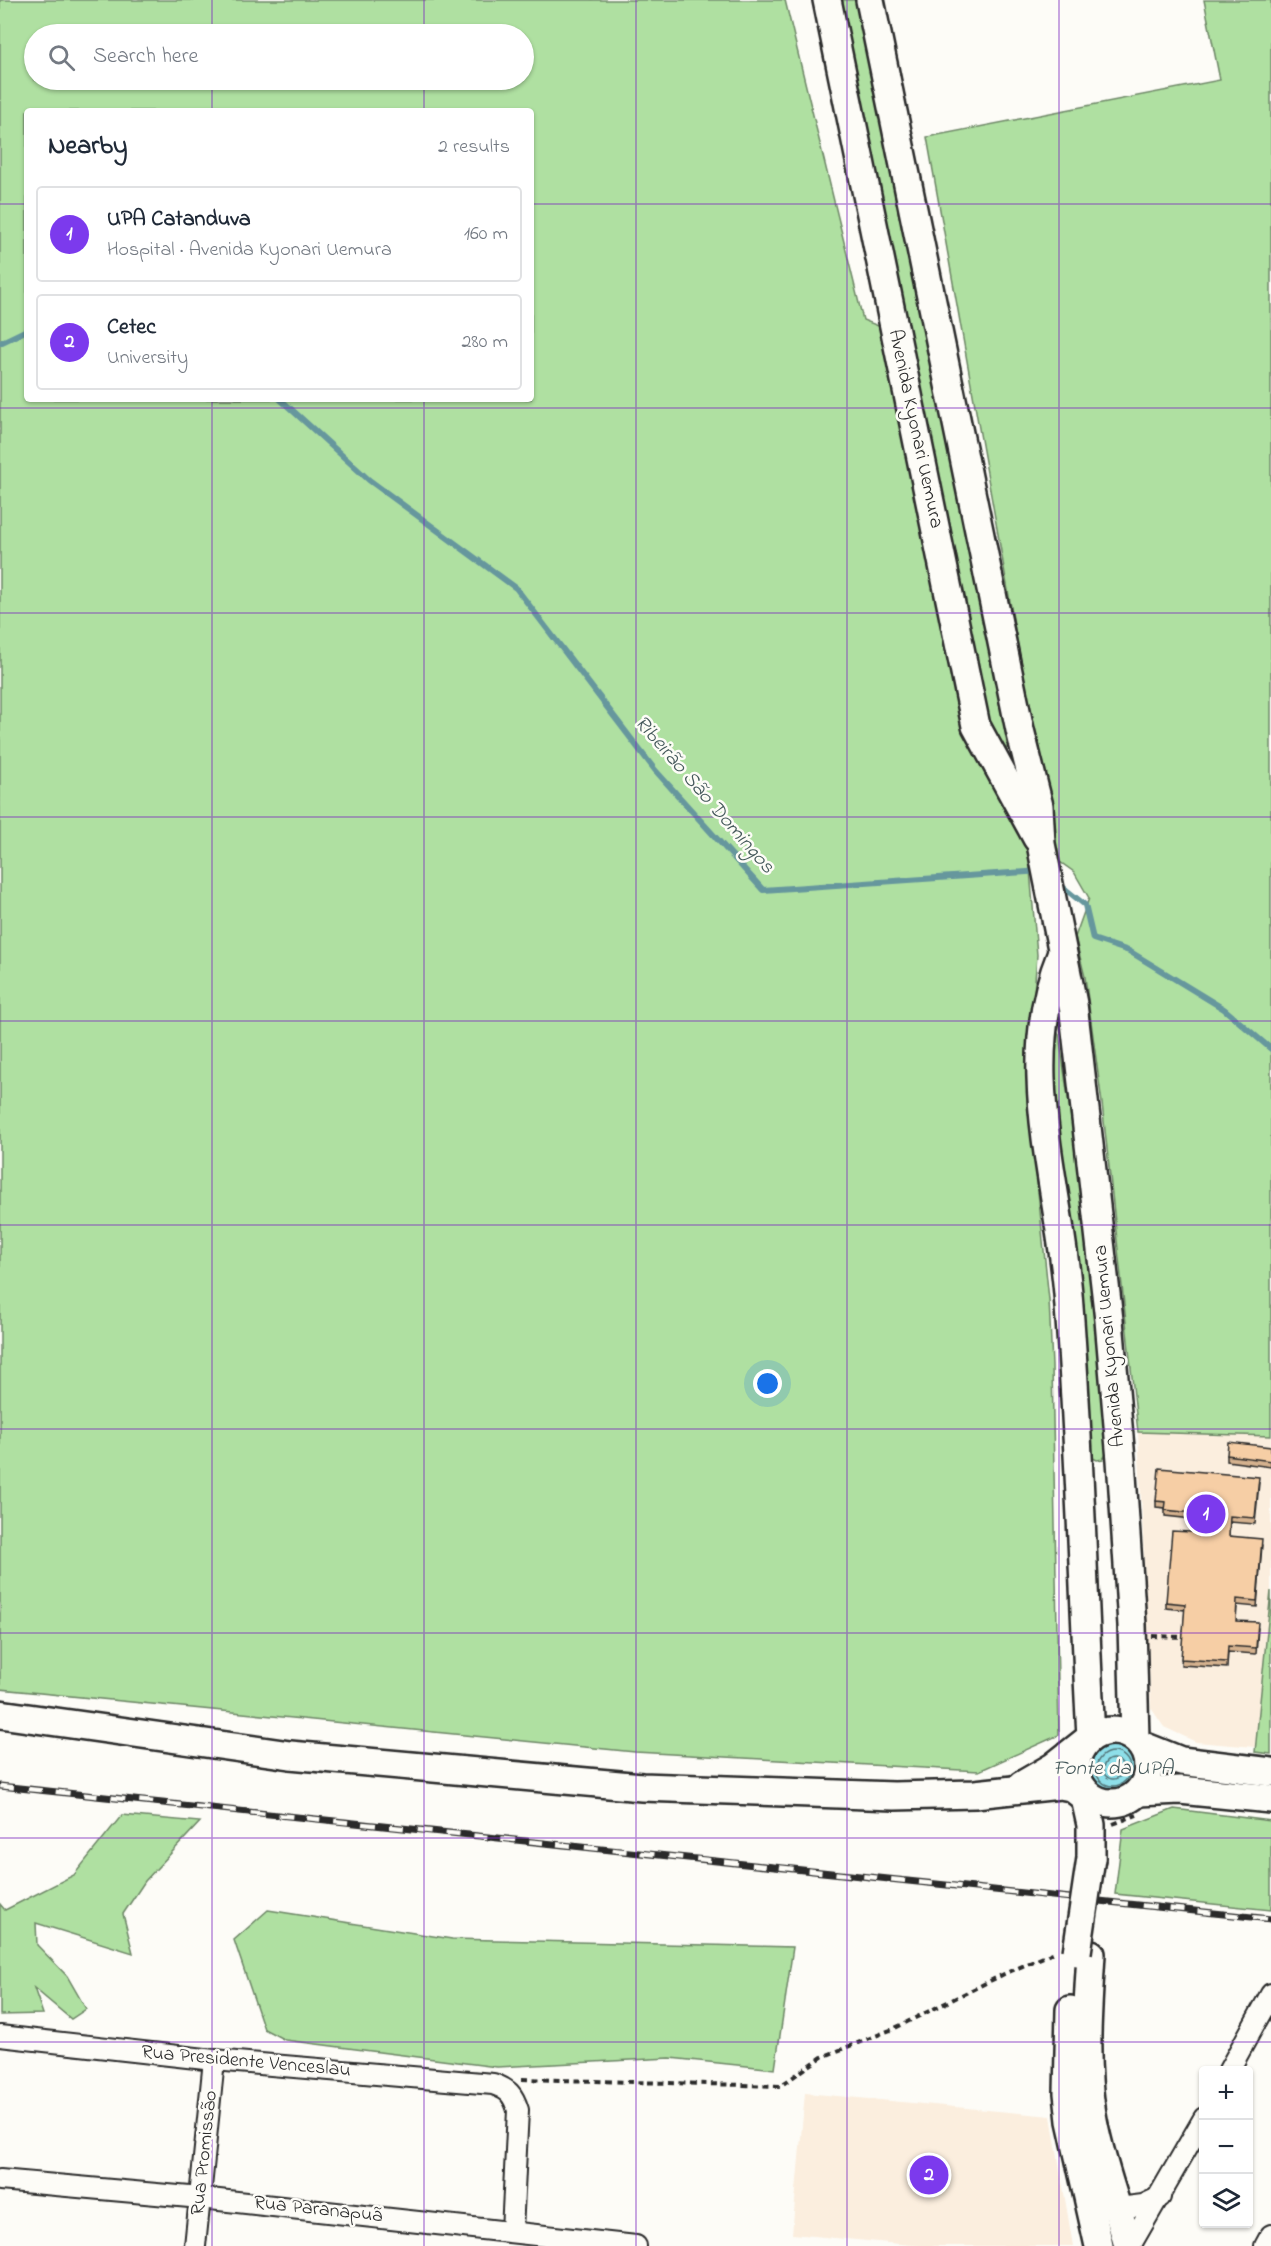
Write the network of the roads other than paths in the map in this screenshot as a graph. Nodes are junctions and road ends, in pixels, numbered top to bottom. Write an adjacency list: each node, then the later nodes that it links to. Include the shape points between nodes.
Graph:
1 (827, 0): 3 (street, Avenida Kyonari Uemura, via 976,726)
2 (870, 0): 3 (street, Avenida Kyonari Uemura, via 1039,806)
3 (1041, 844): 4 (street, Avenida Kyonari Uemura)
4 (1061, 955): 5 (street, Avenida Kyonari Uemura, via 1044,1014 1041,1060 1045,1126 1068,1292); 6 (street, Avenida Kyonari Uemura, via 1073,1004 1109,1320)
5 (1080, 1492): 6 (street); 8 (street, Avenida Kyonari Uemura)
6 (1124, 1494): 9 (street, Avenida Kyonari Uemura)
7 (0, 1714): 11 (street, via 290,1755 642,1787 894,1796)
8 (1091, 1737): 9 (street, via 1113,1731); 11 (street, via 1053,1767); 12 (street, via 1083,1746 1076,1768)
9 (1138, 1742): 10 (street, via 1181,1761); 13 (street, via 1147,1756 1148,1768 1146,1781)
10 (1271, 1772)
11 (1015, 1789): 12 (street, via 1060,1785)
12 (1084, 1794): 13 (street, via 1107,1803); 15 (street)
13 (1130, 1797): 14 (street, via 1180,1790); 15 (street, via 1111,1824)
14 (1271, 1799)
15 (1098, 1859): 16 (street)
16 (1082, 1949): 25 (street, via 1089,2091 1099,2150); 30 (street, via 1070,2011 1068,2093 1077,2157)
17 (1271, 1994): 20 (street)
18 (0, 2036): 19 (street, Rua Presidente Venceslau)
19 (214, 2060): 24 (street, Rua Promissão); 26 (street, Rua Presidente Venceslau, via 506,2088 518,2110)
20 (1231, 2066)
21 (1202, 2120): 23 (street)
22 (0, 2180): 24 (street, Rua Paranapuã)
23 (1160, 2197): 25 (street, via 1143,2205); 31 (street)
24 (201, 2198): 26 (street, Rua Paranapuã); 28 (street, Rua Promissão)
25 (1119, 2208): 31 (street)
26 (513, 2231): 29 (street, Rua Paranapuã)
27 (1271, 2235): 32 (street)
28 (195, 2246)
29 (636, 2246)
30 (1099, 2246)
31 (1129, 2246)
32 (1265, 2246)

